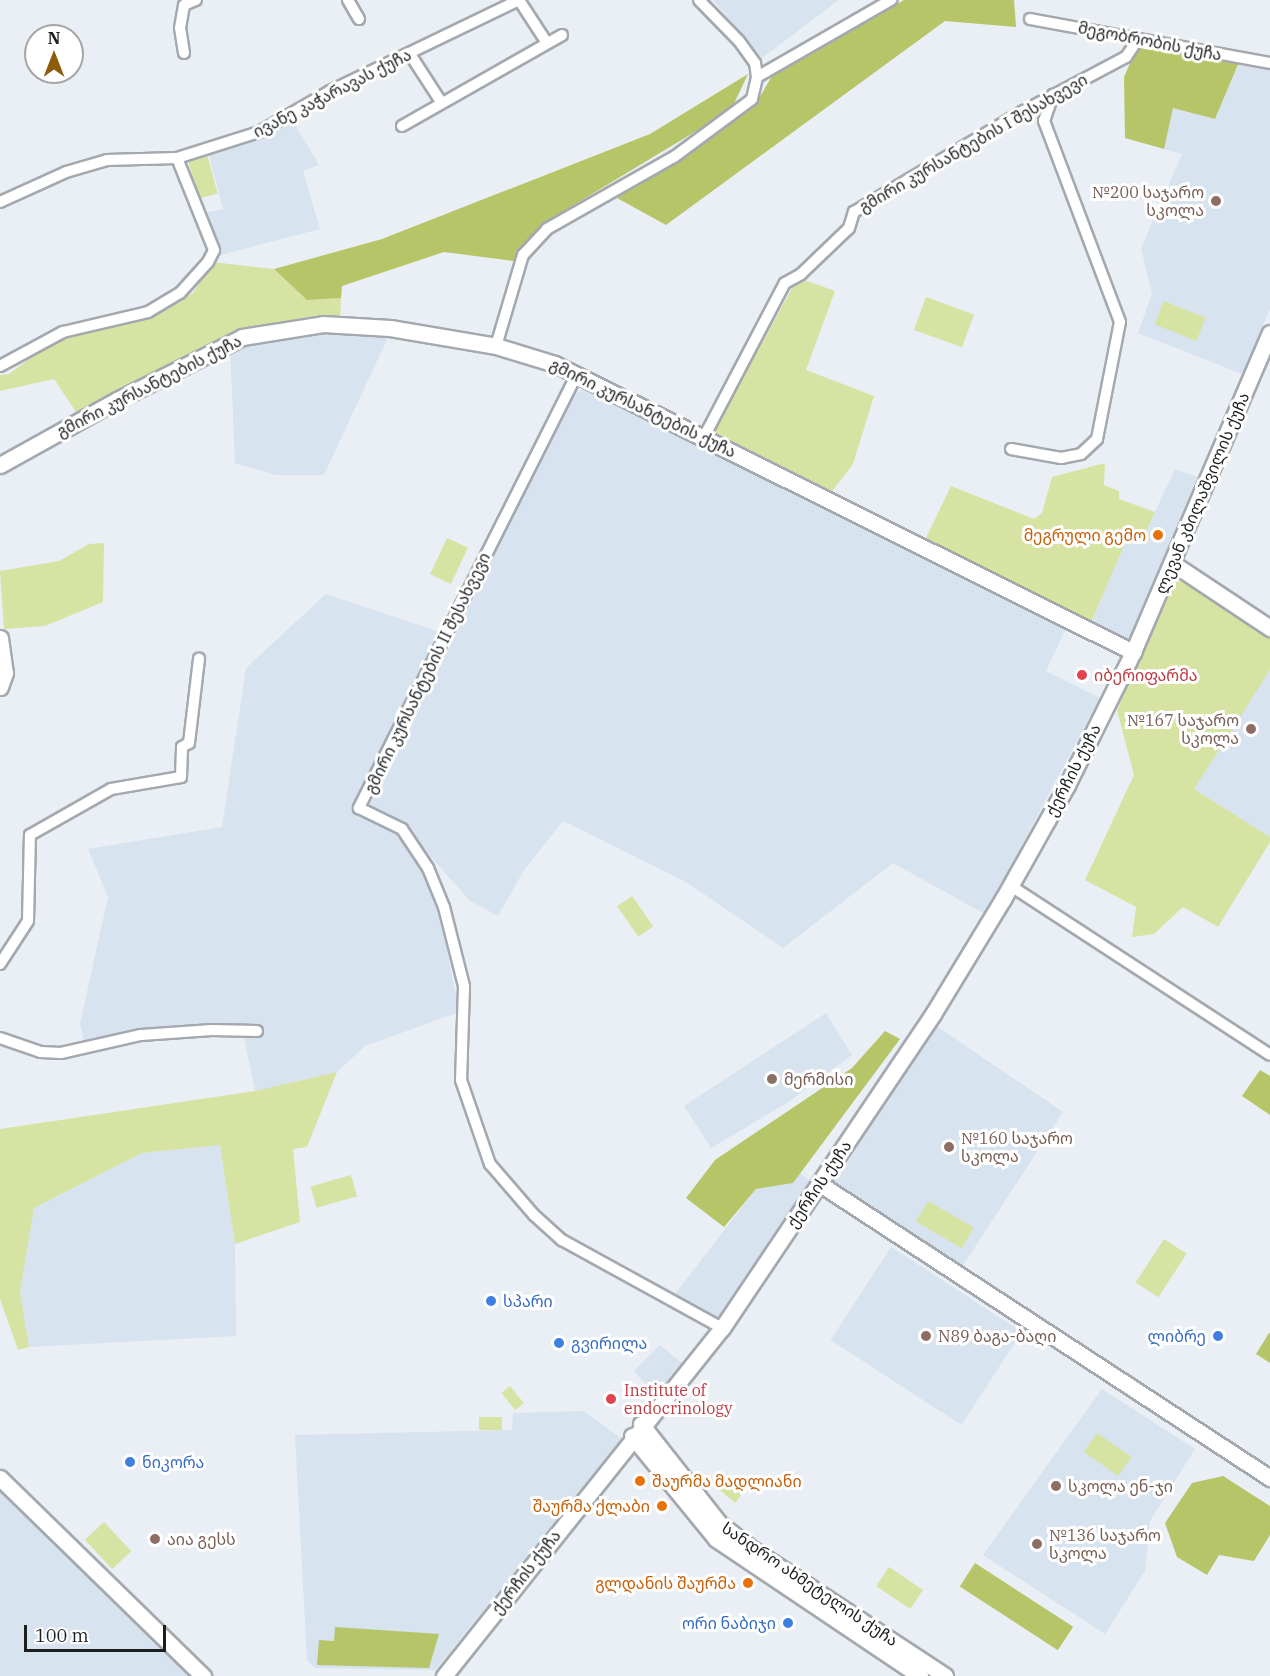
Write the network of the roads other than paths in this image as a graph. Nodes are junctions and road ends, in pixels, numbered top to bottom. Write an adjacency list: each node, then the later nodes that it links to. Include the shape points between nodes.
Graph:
1 (196, 0): 11 (street, via 184,5 180,28)
2 (348, 0): 6 (street)
3 (519, 0): 10 (street); 12 (street, ივანე კაჭარავას ქუჩა)
4 (699, 0): 14 (street, via 739,41 755,63)
5 (891, 0): 14 (street)
6 (358, 19)
7 (1030, 19): 9 (street, მეგობრობის ქუჩა)
8 (562, 35): 10 (street)
9 (1138, 39): 13 (street, მეგობრობის ქუჩა); 15 (street, გმირი კურსანტების I შესახვევი, via 1126,57)
10 (547, 43): 16 (street)
11 (184, 53)
12 (410, 54): 16 (street); 20 (street, ივანე კაჭარავას ქუჩა, via 330,91 270,128)
13 (1270, 63)
14 (757, 77): 23 (street, via 752,99 682,150 547,230 523,255)
15 (1053, 95): 17 (street, გმირი კურსანტების I შესახვევი); 18 (street)
16 (441, 102): 19 (street)
17 (1022, 112): 18 (street); 26 (street, გმირი კურსანტების I შესახვევი, via 854,212 849,228 801,274 785,283)
18 (1044, 121): 27 (street, via 1120,322 1097,439 1081,454 1061,458)
19 (402, 126)
20 (177, 158): 21 (street, ივანე კაჭარავას ქუჩა, via 107,160 66,172); 24 (street, via 214,250 208,262 180,293 148,312 63,332)
21 (0, 202)
22 (1270, 333): 29 (street, ლევან კბილაშვილის ქუჩა)
23 (496, 346): 25 (street, გმირი კურსანტების ქუჩა); 28 (street, გმირი კურსანტების ქუჩა, via 390,328 323,324 255,334 117,400)
24 (0, 366)
25 (577, 374): 26 (street, გმირი კურსანტების ქუჩა); 41 (street, გმირი კურსანტების II შესახვევი, via 360,808 402,829 428,868 444,907 464,986 461,1080 490,1164 534,1215 562,1240)
26 (704, 437): 32 (street, გმირი კურსანტების ქუჩა)
27 (1011, 449)
28 (0, 465)
29 (1172, 563): 30 (street); 32 (street, ლევან კბილაშვილის ქუჩა)
30 (1270, 628)
31 (0, 638): 34 (street, via 5,673)
32 (1133, 652): 35 (street, ქერჩის ქუჩა)
33 (199, 659): 36 (street, via 181,777 111,789 30,835 28,921)
34 (0, 687)
35 (1011, 886): 39 (street); 40 (street, ქერჩის ქუჩა, via 933,1014)
36 (0, 964)
37 (257, 1031): 38 (street, via 141,1035 61,1053 41,1052)
38 (0, 1038)
39 (1270, 1055)
40 (819, 1184): 41 (street, ქერჩის ქუჩა); 44 (street)
41 (722, 1328): 42 (street, ქერჩის ქუჩა)
42 (637, 1430): 45 (street, სანდრო ახმეტელის ქუჩა, via 671,1473 749,1555); 47 (street, ქერჩის ქუჩა)
43 (0, 1478): 46 (street)
44 (1270, 1478)
45 (814, 1598): 48 (street, სანდრო ახმეტელის ქუჩა); 49 (street, სანდრო ახმეტელის ქუჩა)
46 (203, 1676)
47 (444, 1676)
48 (920, 1676)
49 (945, 1676)

